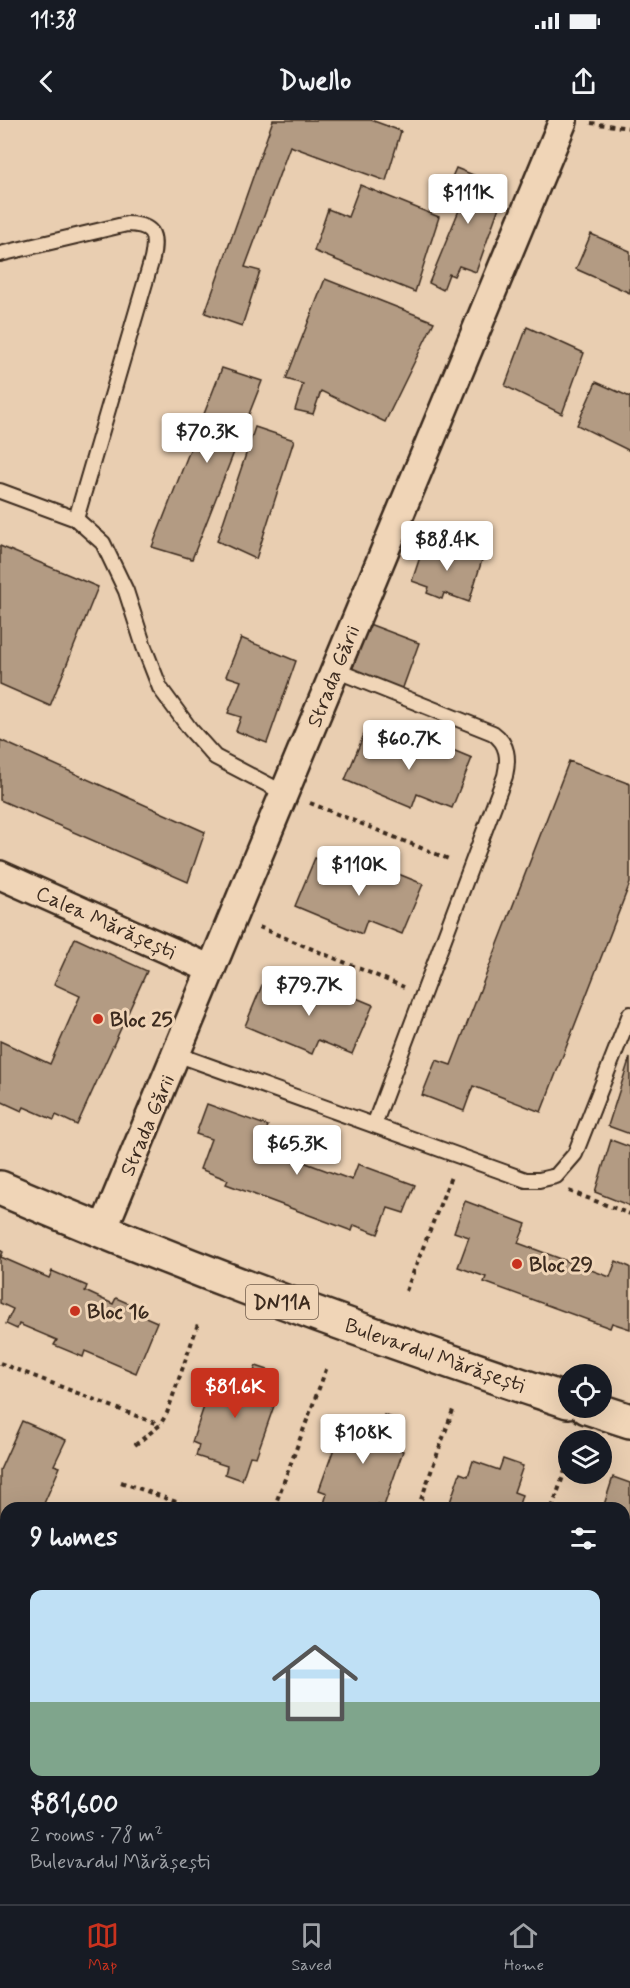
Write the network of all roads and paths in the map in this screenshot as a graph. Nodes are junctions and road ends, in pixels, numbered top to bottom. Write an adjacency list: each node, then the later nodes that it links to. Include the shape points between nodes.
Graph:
1 (563, 122): 2 (path); 6 (street, Strada Gării)
2 (630, 128)
3 (0, 254): 5 (lane, via 127,224 143,224 150,229 152,259)
4 (0, 491): 5 (lane)
5 (76, 519): 7 (lane, via 103,543 126,591 160,687 190,729 215,757)
6 (335, 670): 7 (street, Strada Gării); 8 (lane, via 483,728 502,740 506,776)
7 (284, 793): 8 (path); 10 (street, Strada Gării)
8 (471, 868): 12 (lane)
9 (0, 875): 11 (street, Calea Mărășești)
10 (233, 916): 11 (street, Strada Gării); 12 (path)
11 (211, 969): 14 (street, Strada Gării)
12 (423, 995): 15 (lane)
13 (630, 1014): 17 (lane, via 575,1154 556,1176)
14 (176, 1054): 15 (lane); 20 (street, Strada Gării)
15 (374, 1125): 16 (lane)
16 (459, 1156): 17 (lane, via 526,1180); 21 (path)
17 (539, 1180): 19 (path)
18 (0, 1188): 20 (main road, Bulevardul Mărășești / DN11A)
19 (630, 1214)
20 (102, 1232): 25 (main road, Bulevardul Mărășești / DN11A, via 264,1295)
21 (406, 1291)
22 (199, 1321): 29 (path)
23 (0, 1364): 29 (path)
24 (327, 1367): 34 (path)
25 (558, 1398)
26 (453, 1410): 35 (path)
27 (612, 1415): 28 (main road)
28 (630, 1421)
29 (160, 1425): 30 (path)
30 (135, 1445)
31 (121, 1482): 33 (path)
32 (560, 1484): 36 (path)
33 (176, 1502)
34 (276, 1502)
35 (420, 1502)
36 (554, 1502)

